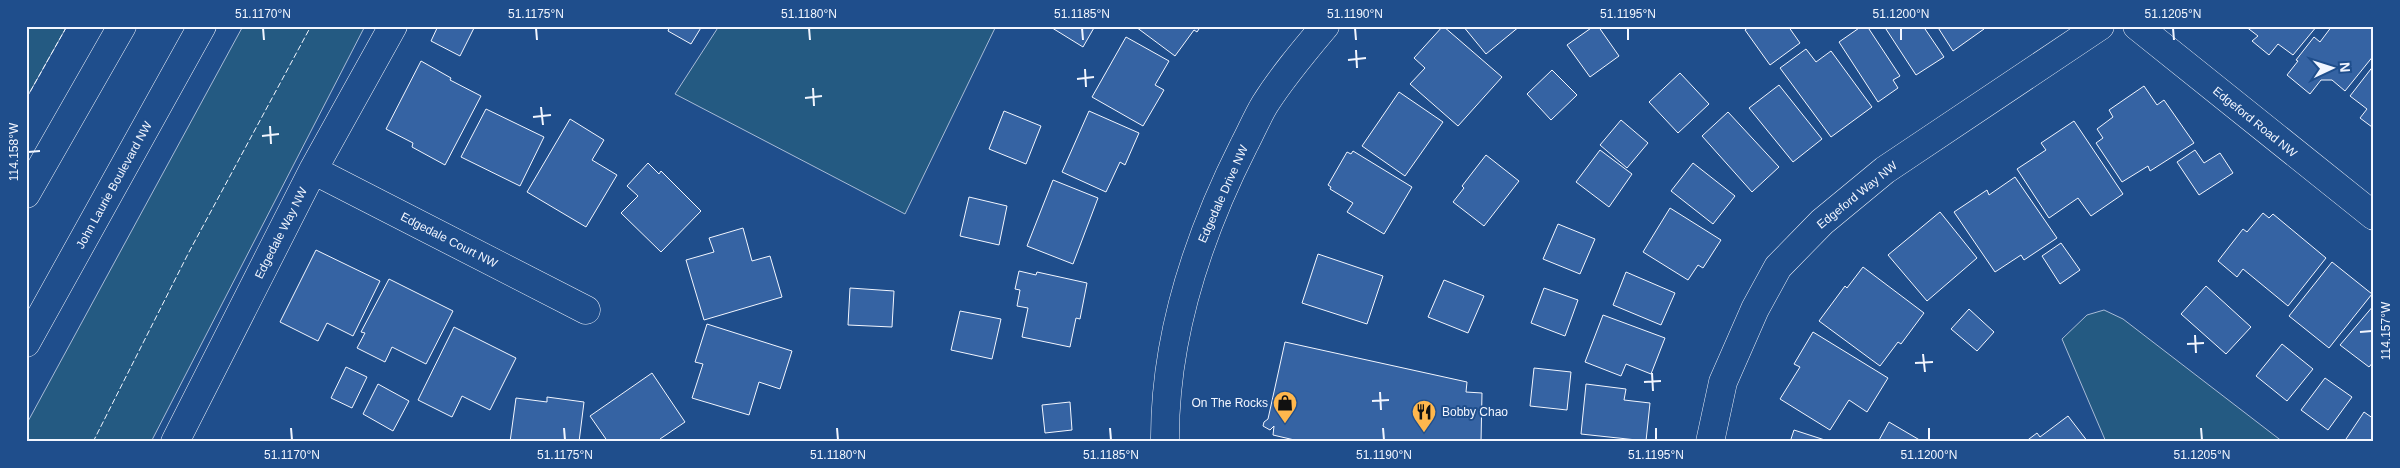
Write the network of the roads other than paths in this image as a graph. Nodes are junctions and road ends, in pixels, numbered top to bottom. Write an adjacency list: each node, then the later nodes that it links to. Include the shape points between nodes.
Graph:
1 (122, 26): 8 (street)
2 (202, 26): 11 (street, John Laurie Boulevard NW)
3 (393, 26): 7 (street, Edgedale Way NW)
4 (1325, 26): 13 (street, Edgedale Drive NW, via 1265,104 1206,228 1188,284 1175,342)
5 (2100, 26): 14 (street, Edgeford Way NW, via 1885,170 1822,222 1778,267 1755,309 1723,382)
6 (2137, 26): 9 (street, Edgeford Road NW)
7 (313, 170): 10 (street, Edgedale Court NW); 12 (street, Edgedale Way NW)
8 (26, 194)
9 (2374, 216)
10 (586, 310)
11 (26, 343)
12 (175, 442)
13 (1165, 442)
14 (1710, 442)

